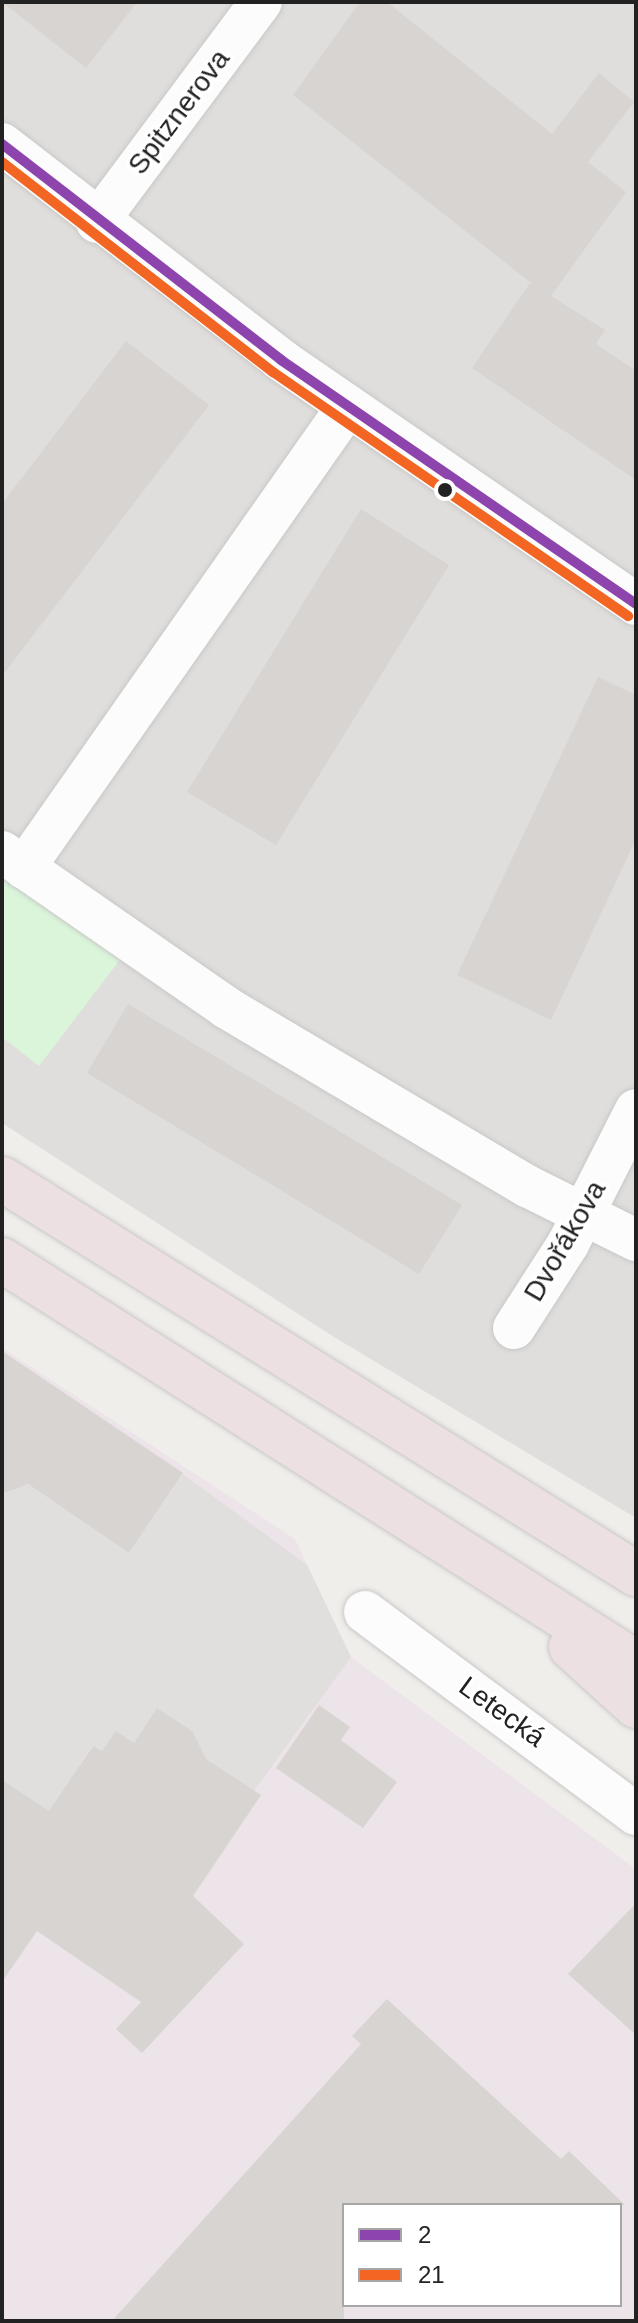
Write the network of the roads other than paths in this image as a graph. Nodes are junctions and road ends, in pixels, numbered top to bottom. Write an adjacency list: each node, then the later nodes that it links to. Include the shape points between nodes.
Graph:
1 (261, 2): 3 (street, Spitznerova)
2 (2, 144): 3 (street)
3 (97, 222): 4 (street)
4 (348, 406): 5 (street); 6 (street)
5 (636, 604)
6 (13, 860): 9 (street, via 153,962)
7 (636, 1110): 9 (street, Dvořákova)
8 (2, 1179): 14 (highway)
9 (582, 1217): 10 (street); 12 (street, Dvořákova)
10 (636, 1240)
11 (2, 1260): 13 (highway)
12 (514, 1328)
13 (474, 1560): 16 (highway); 17 (highway)
14 (636, 1574)
15 (365, 1612): 18 (street, Letecká)
16 (636, 1663)
17 (636, 1706)
18 (636, 1814)

